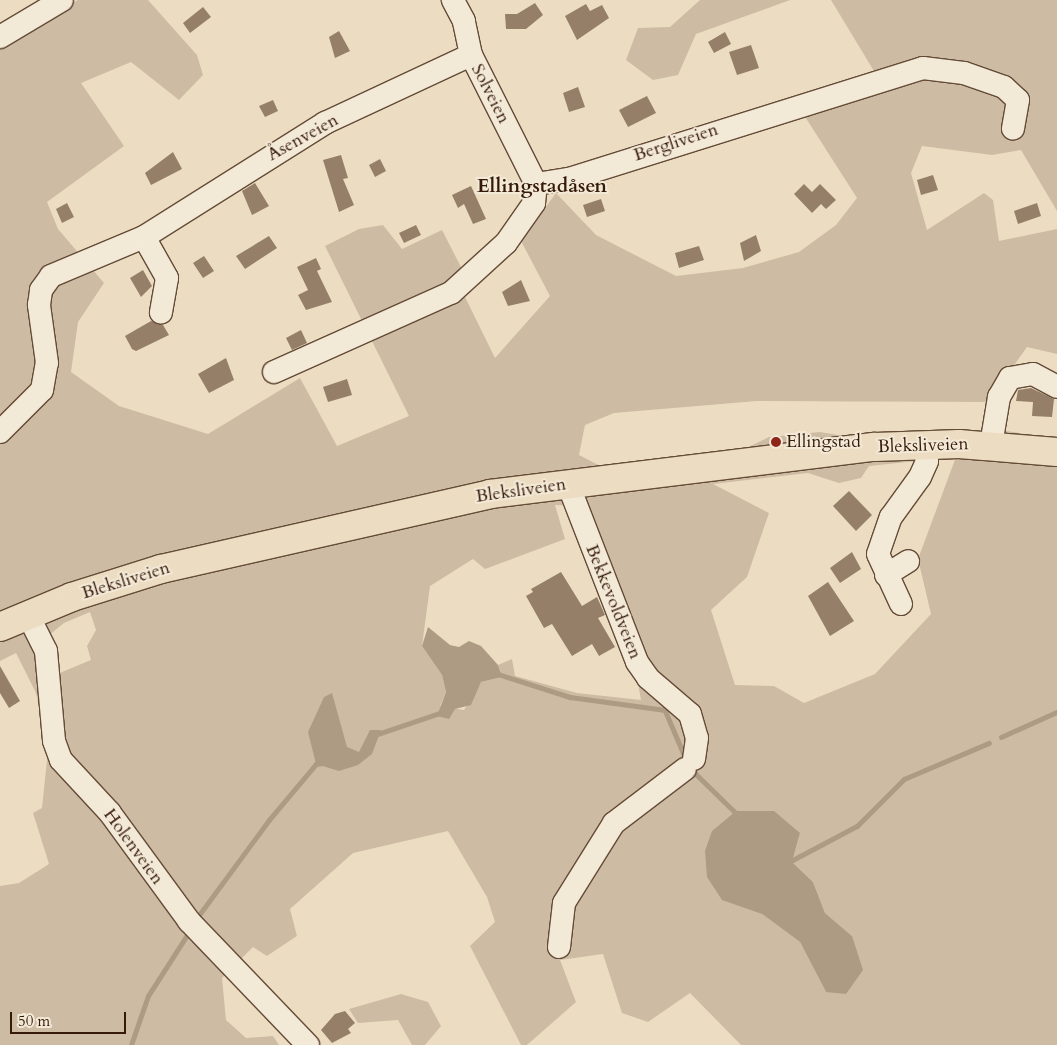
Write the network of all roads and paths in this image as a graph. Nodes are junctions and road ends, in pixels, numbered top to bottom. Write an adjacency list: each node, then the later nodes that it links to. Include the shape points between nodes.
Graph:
1 (62, 0): 3 (street)
2 (453, 0): 4 (street, Solveien, via 464,21)
3 (0, 36)
4 (471, 56): 6 (street, Solveien); 7 (street, Åsenveien, via 325,122)
5 (1013, 129): 6 (street, Bergliveien, via 1018,100 1004,86 964,73 923,68 569,179)
6 (536, 184): 9 (street, via 528,215 477,273 440,300)
7 (144, 237): 8 (street, via 167,278); 11 (street, Åsenveien, via 61,270 44,284 39,305 46,376 36,400)
8 (161, 312)
9 (274, 372)
10 (1057, 387): 13 (street, via 1033,374 1010,378 999,396)
11 (0, 432)
12 (925, 445): 13 (main road, Bleksliveien); 15 (main road, Bleksliveien, via 822,452); 17 (street, via 927,461 920,478 883,534 878,554)
13 (991, 445): 14 (main road, Bleksliveien)
14 (1057, 452)
15 (568, 484): 19 (main road, Bleksliveien, via 426,506 266,543 109,584); 21 (street, Bekkevoldveien, via 637,662 648,678 690,714 697,738 689,764 614,823 567,897)
16 (908, 561): 17 (street)
17 (886, 575): 18 (street)
18 (901, 604)
19 (28, 615): 20 (main road, Bleksliveien); 22 (street, Holenveien, via 46,651 54,741 61,760 110,813 189,921)
20 (0, 627)
21 (559, 946)
22 (308, 1045)

